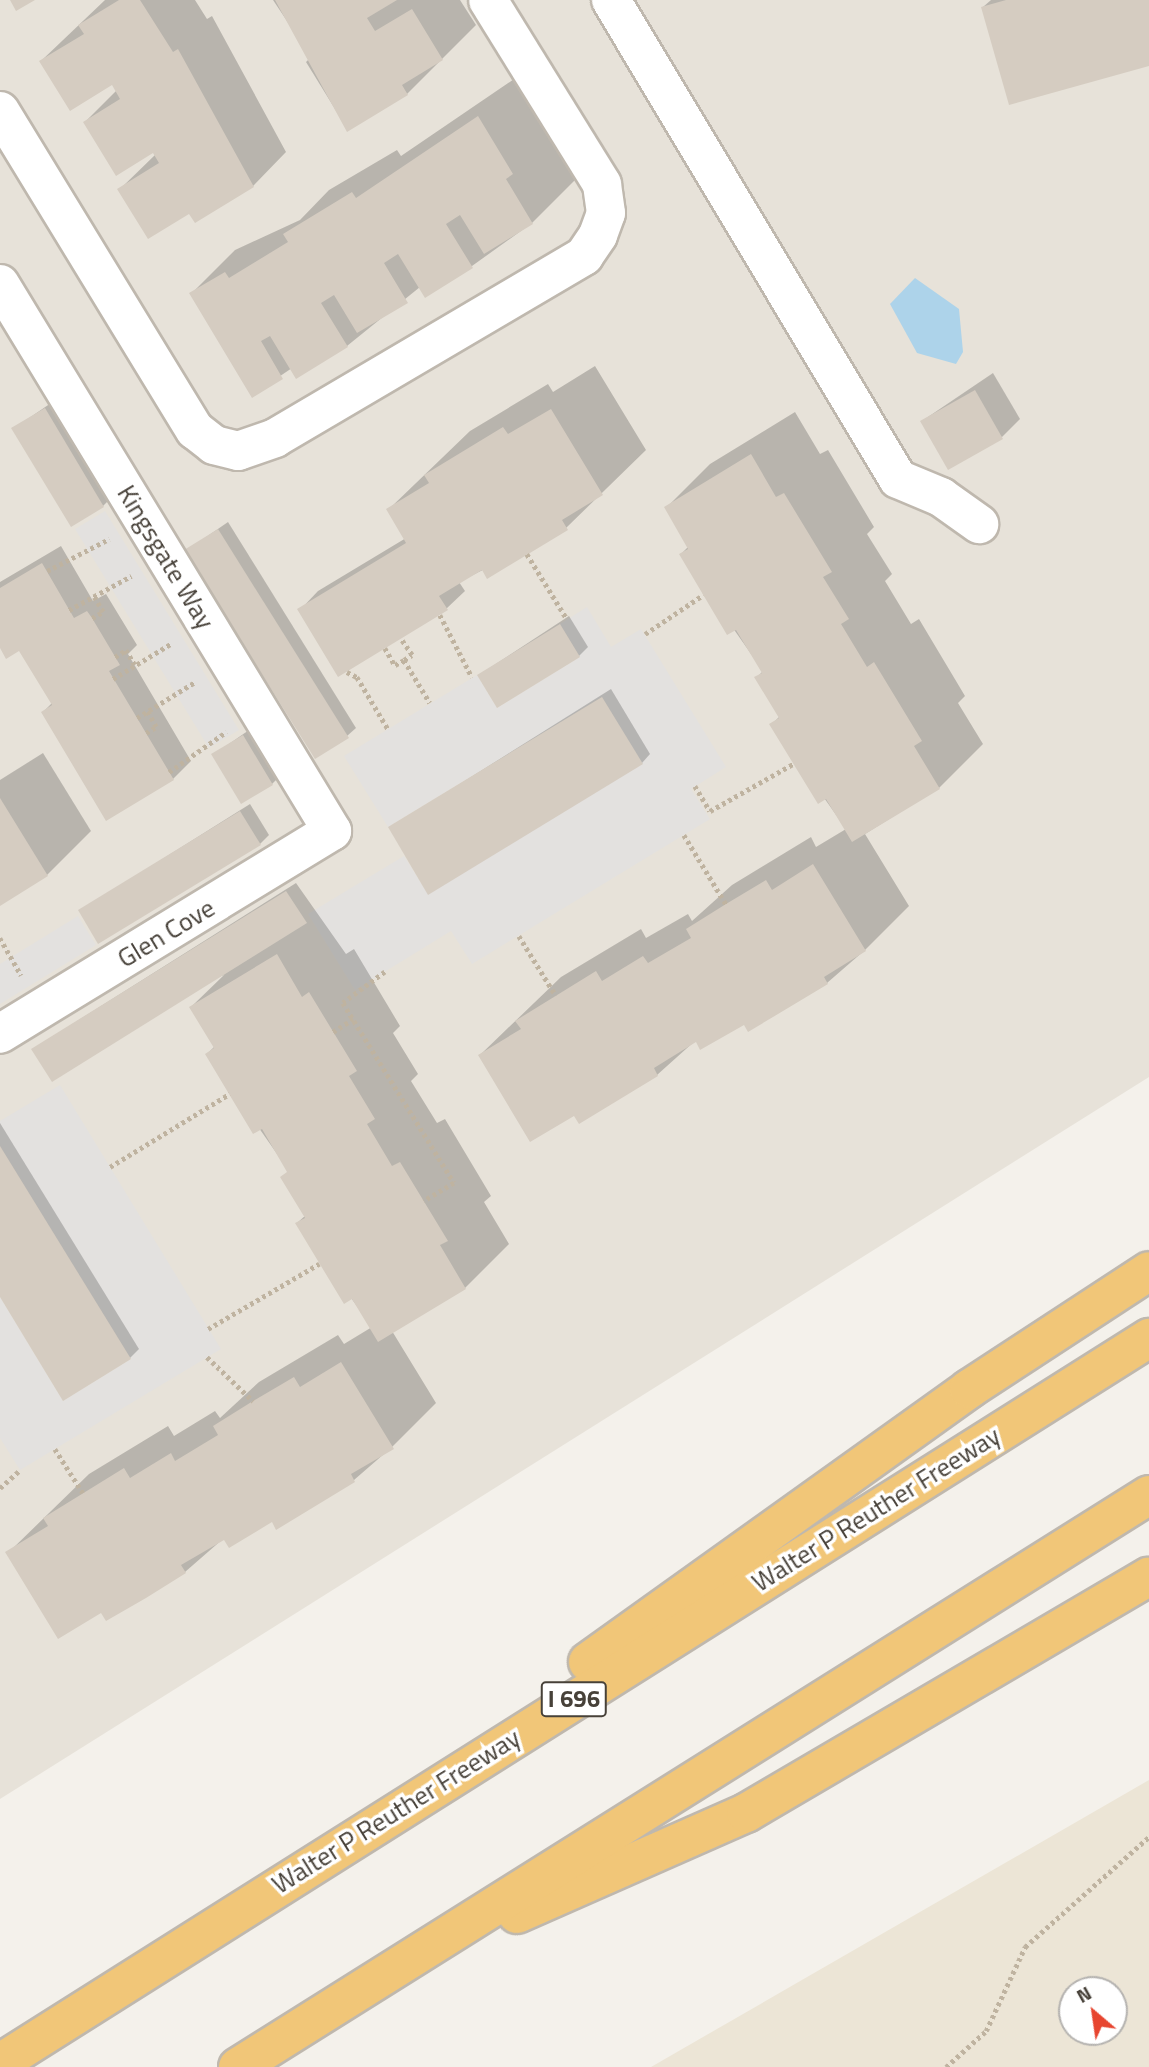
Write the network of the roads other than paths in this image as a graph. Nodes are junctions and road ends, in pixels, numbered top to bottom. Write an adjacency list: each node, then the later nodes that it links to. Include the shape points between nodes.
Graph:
1 (488, 0): 3 (street, via 602,184 606,213 598,235 584,256 275,438 238,450 214,445 195,430)
2 (611, 0): 6 (street, via 898,479 941,497)
3 (0, 111)
4 (0, 284): 5 (street, Kingsgate Way)
5 (12, 331): 7 (street, Kingsgate Way, via 143,519)
6 (979, 524)
7 (332, 831): 8 (street, Glen Cove)
8 (0, 1034)
9 (1149, 1271): 13 (highway, via 969,1389)
10 (1149, 1338): 13 (highway, Walter P Reuther Freeway / I 696)
11 (1149, 1495): 14 (highway)
12 (1149, 1577): 14 (highway, via 746,1813)
13 (268, 1891): 15 (highway, Walter P Reuther Freeway / I 696)
14 (393, 1968): 16 (highway)
15 (0, 2063)
16 (238, 2067)

